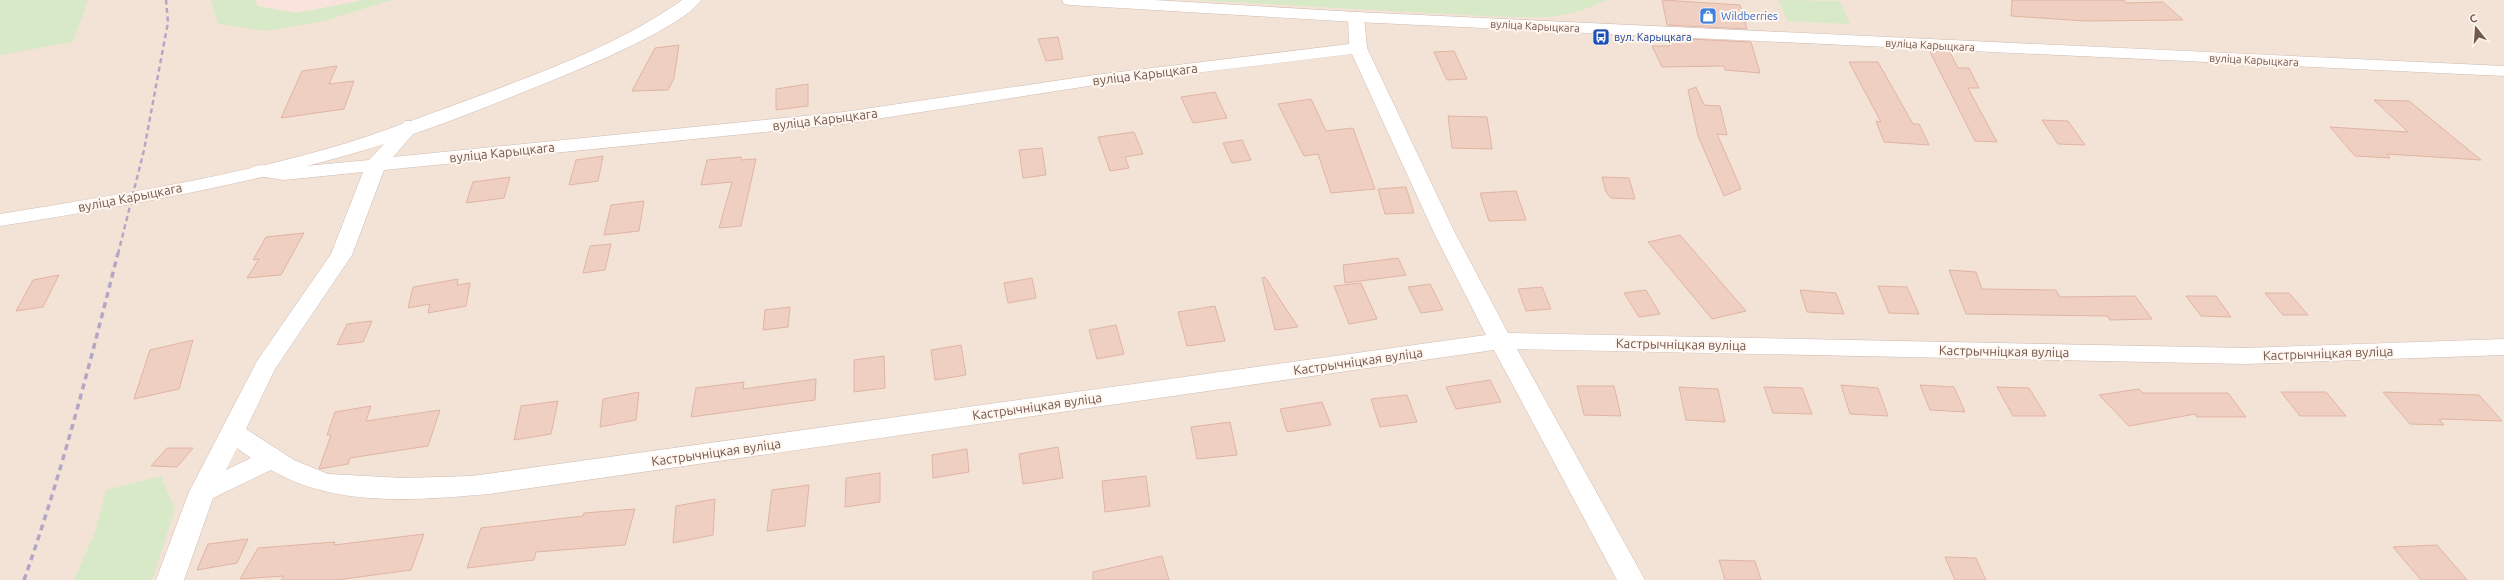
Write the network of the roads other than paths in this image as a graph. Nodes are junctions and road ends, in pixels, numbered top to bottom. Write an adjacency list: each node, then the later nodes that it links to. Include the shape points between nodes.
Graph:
1 (693, 0): 6 (street, вуліца Карыцкага, via 675,13 608,49 527,84)
2 (1070, 0): 3 (street, вуліца Карыцкага)
3 (1356, 18): 4 (street); 5 (street, вуліца Карыцкага)
4 (1358, 48): 7 (street, вуліца Карыцкага, via 1095,80 844,118); 10 (street, via 1422,190)
5 (2504, 71)
6 (412, 125): 7 (street); 8 (street, вуліца Карыцкага, via 332,153)
7 (376, 164): 8 (street, вуліца Карыцкага, via 284,174); 12 (street, via 341,255 265,368)
8 (259, 171): 9 (street, вуліца Карыцкага, via 126,199)
9 (0, 220)
10 (1500, 341): 11 (street, Кастрычніцкая вуліца, via 2246,356); 13 (street, Кастрычніцкая вуліца, via 489,484 438,488 379,488 321,483 302,476); 16 (street, via 1583,486)
11 (2504, 347)
12 (233, 433): 13 (street, Кастрычніцкая вуліца); 14 (street)
13 (272, 459): 14 (street)
14 (202, 492): 15 (street)
15 (170, 580)
16 (1631, 580)

